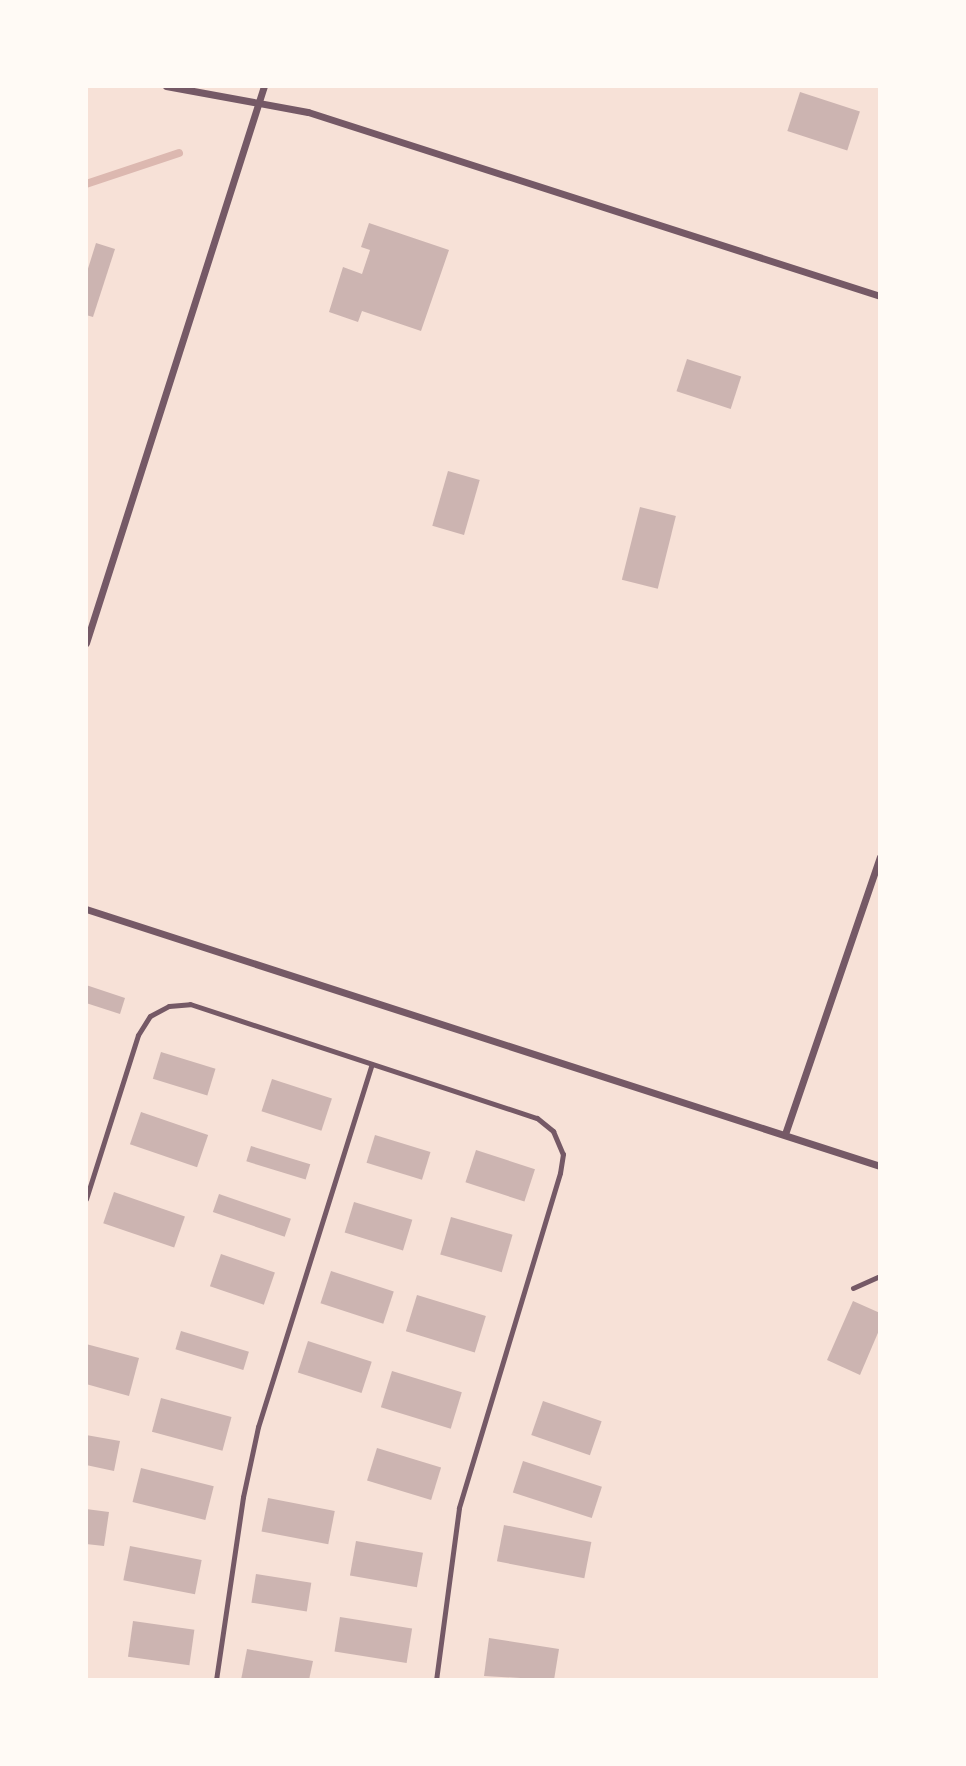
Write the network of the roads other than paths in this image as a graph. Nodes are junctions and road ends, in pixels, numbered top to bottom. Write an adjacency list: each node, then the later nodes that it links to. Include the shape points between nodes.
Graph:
1 (166, 86): 3 (street)
2 (264, 86): 3 (street)
3 (258, 104): 4 (street, via 308,112); 5 (street)
4 (880, 296)
5 (86, 643)
6 (880, 857): 9 (street)
7 (86, 909): 9 (street)
8 (372, 1064): 11 (lane, via 190,1004 169,1006 150,1016 138,1035); 14 (lane, via 258,1427); 15 (lane, via 537,1118 553,1131 563,1154 459,1508)
9 (785, 1134): 10 (street)
10 (880, 1166)
11 (86, 1199)
12 (880, 1276): 13 (lane)
13 (853, 1288)
14 (216, 1680)
15 (436, 1680)

